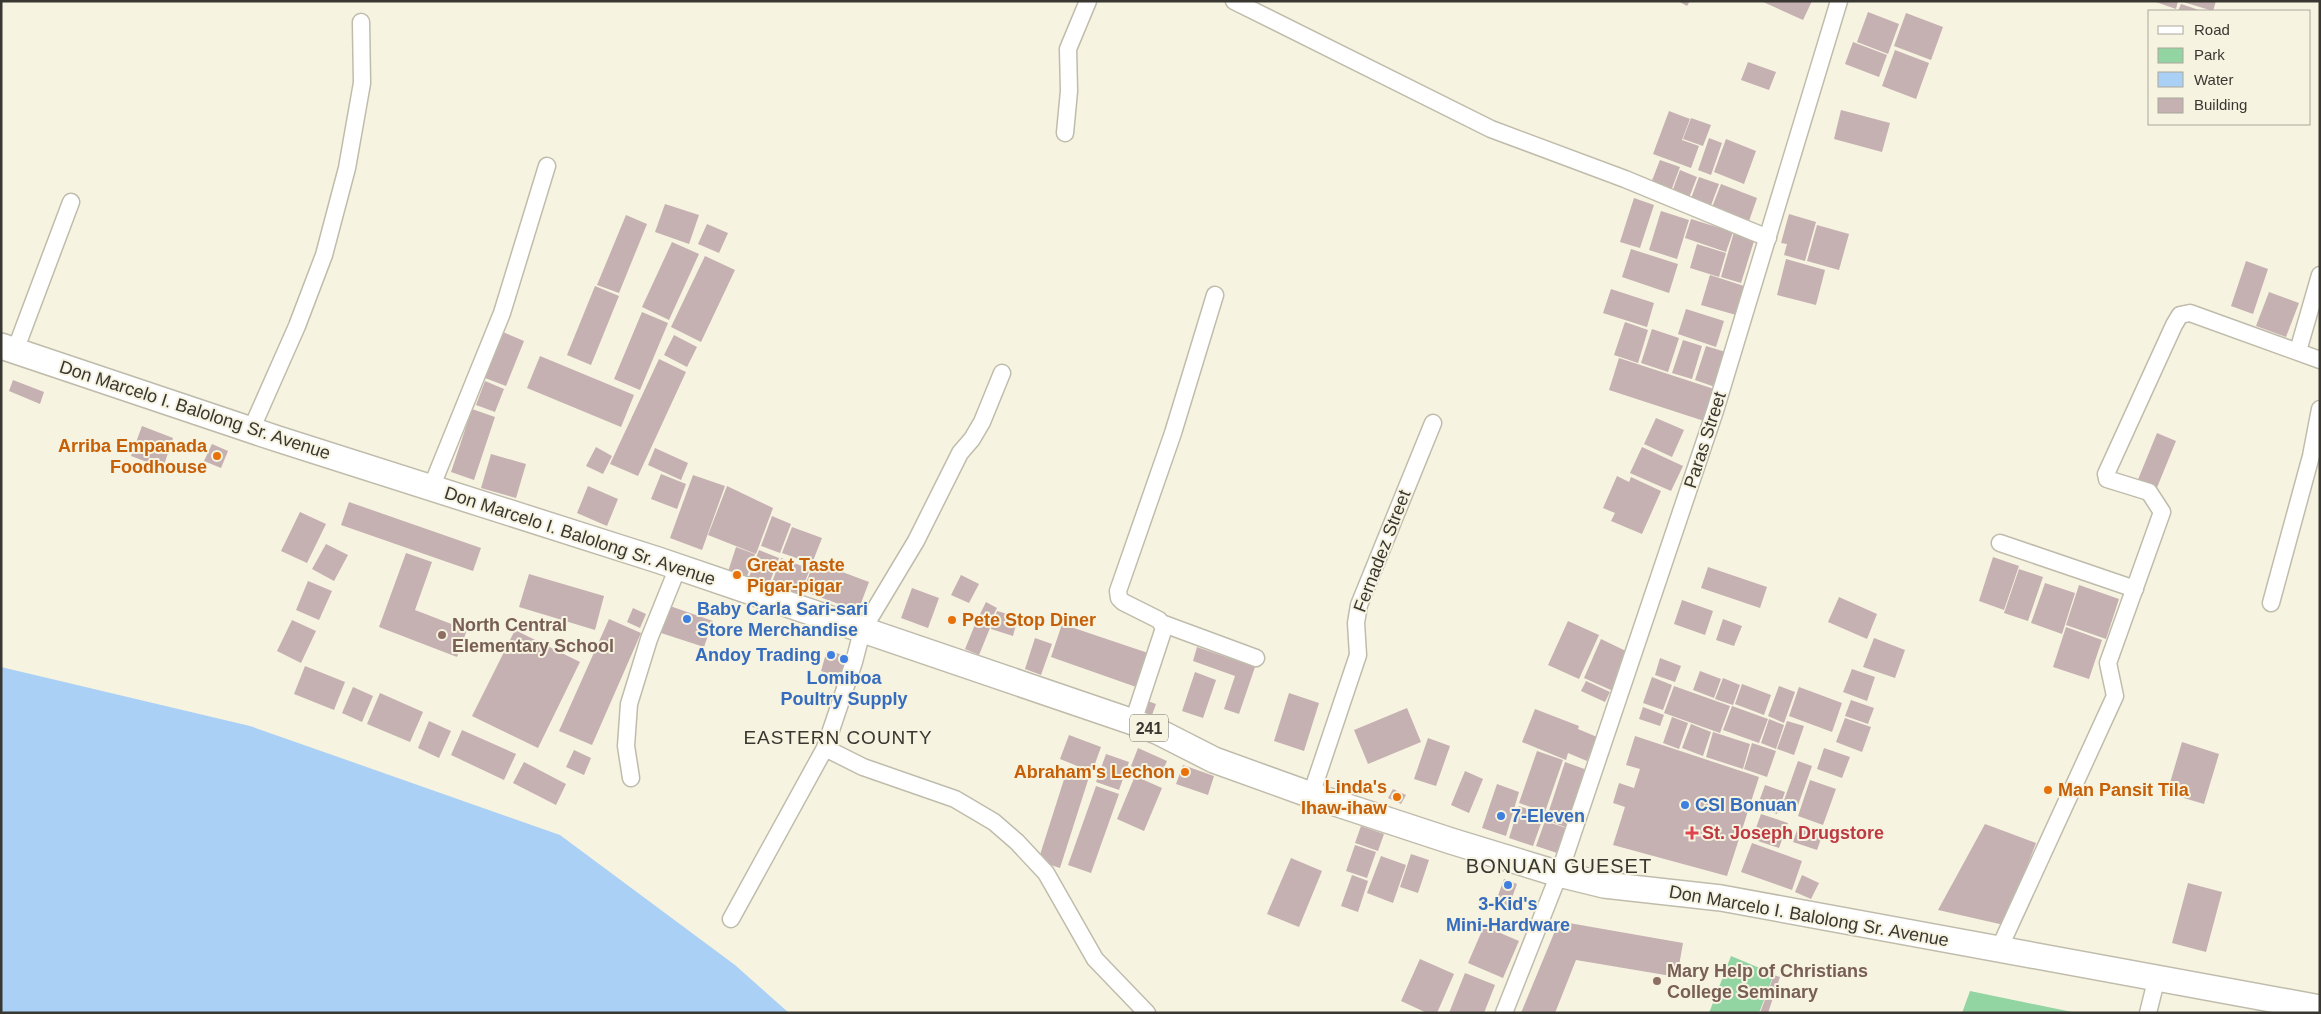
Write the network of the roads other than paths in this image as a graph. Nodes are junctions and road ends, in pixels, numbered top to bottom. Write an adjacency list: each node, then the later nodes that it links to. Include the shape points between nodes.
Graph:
1 (1088, 1): 5 (street, via 1068,50)
2 (1234, 1): 8 (street, via 1492,129)
3 (1839, 1): 8 (street, Paras Street)
4 (361, 22): 17 (street, via 362,83 347,168 326,247 297,326)
5 (1065, 133)
6 (547, 166): 19 (street, via 502,313)
7 (71, 202): 11 (street)
8 (1768, 238): 31 (street, Paras Street, via 1715,411)
9 (2320, 276): 12 (street)
10 (1215, 294): 24 (street, via 1173,432 1118,591 1123,602)
11 (8, 348): 17 (main road, Don Marcelo I. Balolong Sr. Avenue / 241)
12 (2298, 352): 13 (street); 22 (street, via 2190,313 2180,315 2106,474 2107,479 2149,492 2162,512)
13 (2320, 360)
14 (1002, 373): 25 (street, via 982,422 960,453 916,541)
15 (2320, 409): 18 (street)
16 (1432, 423): 30 (street, Fernadez Street, via 1359,605 1356,617 1358,655)
17 (251, 430): 19 (main road, Don Marcelo I. Balolong Sr. Avenue / 241)
18 (2315, 454): 23 (street)
19 (431, 488): 21 (main road, Don Marcelo I. Balolong Sr. Avenue / 241)
20 (2000, 543): 22 (street)
21 (678, 567): 25 (main road, Don Marcelo I. Balolong Sr. Avenue / 241); 29 (street, via 629,704 626,746)
22 (2135, 589): 33 (street, via 2108,663 2115,696)
23 (2271, 604)
24 (1164, 624): 26 (street); 27 (street)
25 (862, 631): 27 (main road, Don Marcelo I. Balolong Sr. Avenue / 241); 28 (street)
26 (1256, 658)
27 (1133, 722): 30 (main road, Don Marcelo I. Balolong Sr. Avenue / 241, via 1214,760)
28 (825, 748): 32 (street); 36 (street, via 863,766 955,799 994,822 1046,873 1095,960)
29 (631, 778)
30 (1311, 795): 31 (main road, Don Marcelo I. Balolong Sr. Avenue / 241)
31 (1559, 874): 33 (main road, Don Marcelo I. Balolong Sr. Avenue / 241, via 1604,885 1722,898); 37 (street, Paras Street)
32 (731, 919)
33 (1999, 949): 34 (main road, Don Marcelo I. Balolong Sr. Avenue / 241)
34 (2157, 977): 35 (main road, Don Marcelo I. Balolong Sr. Avenue / 241); 38 (street)
35 (2320, 1008)
36 (1147, 1013)
37 (1504, 1013)
38 (2148, 1013)

